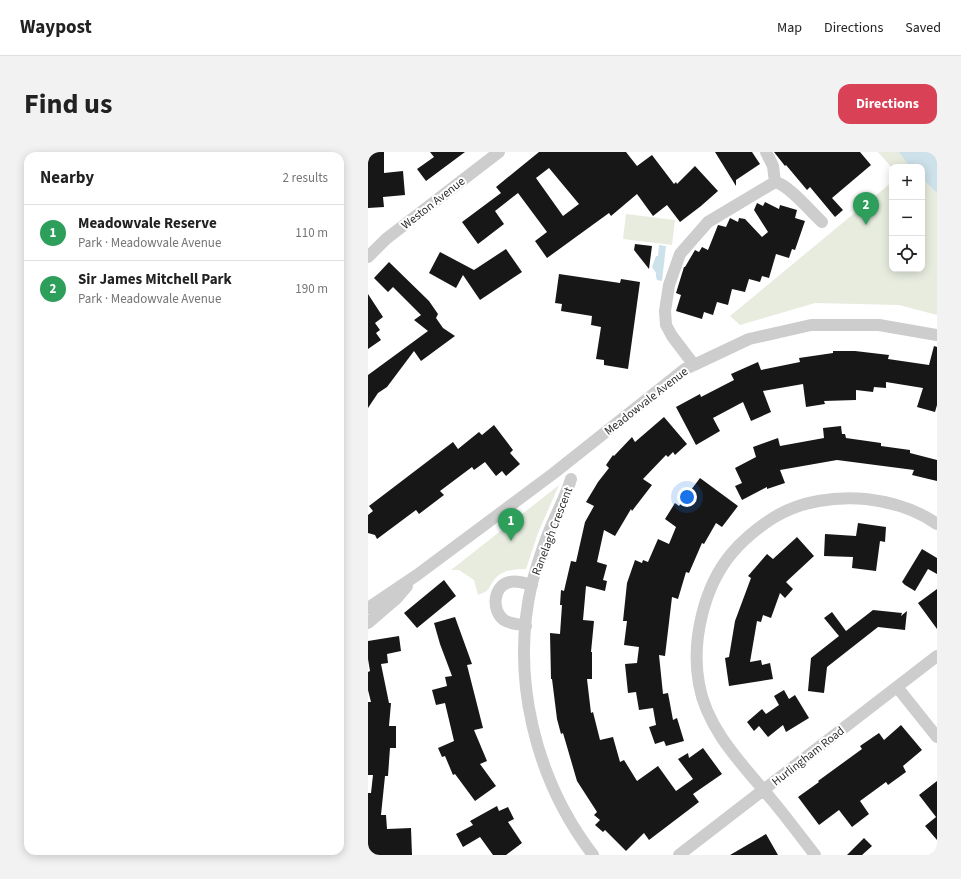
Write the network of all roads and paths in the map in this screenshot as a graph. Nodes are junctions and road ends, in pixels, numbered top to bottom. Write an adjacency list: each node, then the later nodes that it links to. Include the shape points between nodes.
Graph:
1 (499, 152): 5 (street, Weston Avenue, via 386,239)
2 (766, 152): 3 (street, via 773,166)
3 (775, 182): 4 (street, via 787,188); 7 (street, via 708,222 680,254 669,285 665,311 666,325)
4 (822, 222)
5 (368, 257)
6 (937, 335): 7 (street, Meadowvale Avenue, via 879,325 812,325 749,339)
7 (694, 365): 10 (street, Meadowvale Avenue)
8 (571, 479): 11 (street, Ranelagh Crescent, via 547,536)
9 (937, 524): 18 (street, via 911,509 882,501 826,499 798,506 774,517 750,535 732,553 714,580 701,617 696,650 699,684 709,715 725,744)
10 (417, 575): 12 (street, Meadowvale Avenue); 13 (street, Meadowvale Avenue, via 396,599)
11 (532, 585): 14 (street, Ranelagh Crescent); 14 (street, via 509,582 498,591 496,601 499,614 505,621)
12 (368, 608)
13 (368, 623)
14 (526, 626): 19 (street, Ranelagh Crescent, via 526,690 536,742 562,808)
15 (937, 656): 16 (street, Hurlingham Road)
16 (897, 687): 17 (street); 18 (street, Hurlingham Road)
17 (937, 737)
18 (764, 790): 20 (street, Hurlingham Road); 21 (street)
19 (593, 855)
20 (679, 855)
21 (815, 855)

